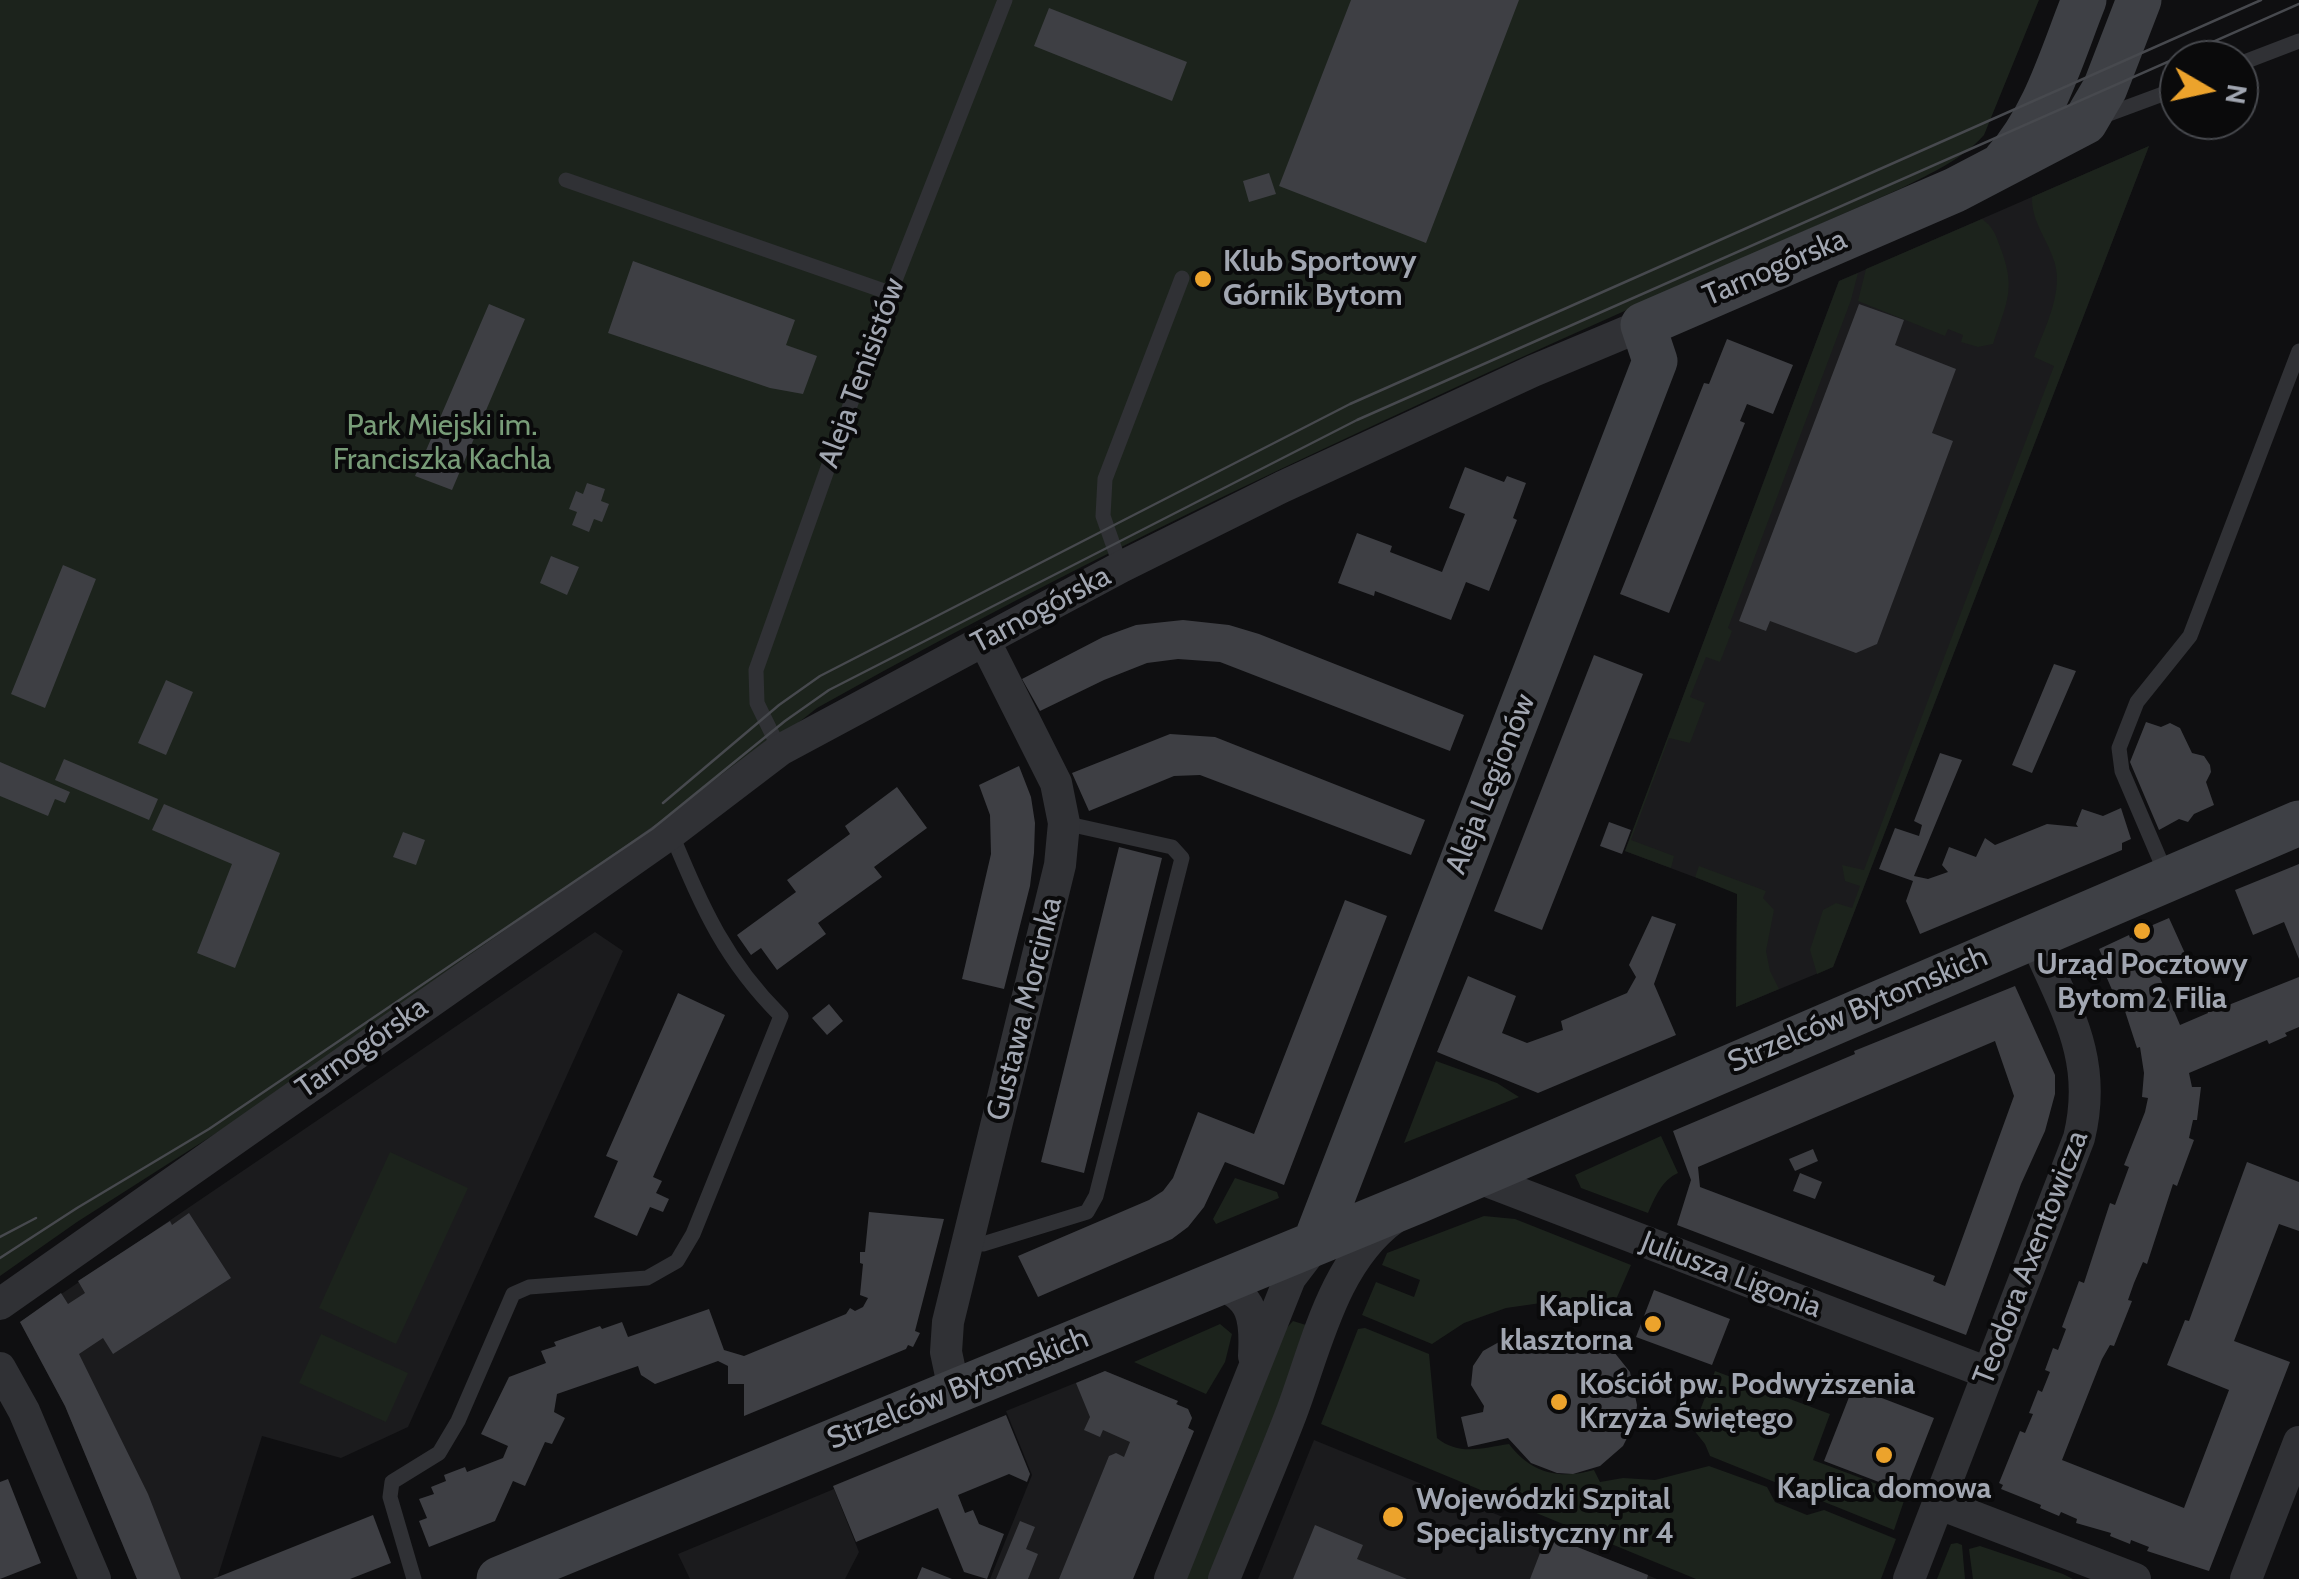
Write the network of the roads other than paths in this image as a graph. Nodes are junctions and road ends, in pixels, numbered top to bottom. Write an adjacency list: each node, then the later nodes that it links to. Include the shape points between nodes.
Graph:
1 (1005, 0): 11 (lane, Aleja Tenisistów)
2 (2084, 0): 8 (main road, via 2037,117)
3 (2139, 0): 7 (main road)
4 (2299, 41): 5 (lane)
5 (2259, 56)
6 (2159, 95): 7 (lane, Tarnogórska)
7 (2085, 122): 8 (main road, Tarnogórska)
8 (2004, 162): 12 (main road, Tarnogórska)
9 (566, 180): 11 (lane)
10 (1182, 278): 14 (lane, via 1106,479 1102,516)
11 (890, 294): 16 (lane, Aleja Tenisistów, via 756,670 757,703)
12 (1644, 325): 14 (street, Tarnogórska); 22 (main road, Aleja Legionów, via 1655,361)
13 (2299, 351): 20 (lane, via 2190,636 2137,702 2119,748 2122,771)
14 (1121, 567): 15 (street, Tarnogórska)
15 (984, 640): 16 (street, Tarnogórska); 18 (street, Gustawa Morcinka, via 1056,783)
16 (780, 750): 19 (street, Tarnogórska)
17 (2299, 822): 20 (main road, Strzelców Bytomskich)
18 (1064, 823): 25 (street, Gustawa Morcinka, via 1060,865); 25 (lane, via 1172,847 1182,858 1096,1196 1087,1212 983,1244)
19 (671, 833): 29 (street, Tarnogórska); 37 (lane, via 718,939 781,1016 677,1261 647,1278 529,1287 513,1294 439,1453 392,1482 390,1497)
20 (2168, 878): 21 (main road, Strzelców Bytomskich)
21 (2033, 934): 23 (main road, Strzelców Bytomskich); 32 (street, Teodora Axentowicza, via 2084,1058 2087,1106)
22 (1349, 1157): 24 (main road, Strzelców Bytomskich, via 1368,1199); 26 (main road, Aleja Legionów)
23 (1474, 1176): 24 (main road, Strzelców Bytomskich); 32 (street, Juliusza Ligonia)
24 (1418, 1201): 26 (main road, Strzelców Bytomskich); 28 (street, via 1379,1229)
25 (969, 1240): 33 (street, Gustawa Morcinka, via 948,1322)
26 (1316, 1243): 27 (main road, Strzelców Bytomskich); 28 (street); 30 (street, Aleja Legionów, via 1290,1278)
27 (1216, 1284): 30 (street, via 1232,1288 1252,1313); 33 (main road, Strzelców Bytomskich)
28 (1332, 1301): 40 (street)
29 (0, 1304)
30 (1253, 1366): 39 (street, Aleja Legionów)
31 (0, 1368): 36 (street)
32 (1988, 1374): 35 (street, Teodora Axentowicza)
33 (954, 1390): 38 (main road, Strzelców Bytomskich)
34 (2299, 1442): 43 (street)
35 (1940, 1504): 41 (street, Teodora Axentowicza); 42 (street)
36 (95, 1579)
37 (414, 1579)
38 (499, 1579)
39 (1170, 1579)
40 (1224, 1579)
41 (1910, 1579)
42 (2135, 1579)
43 (2246, 1579)

